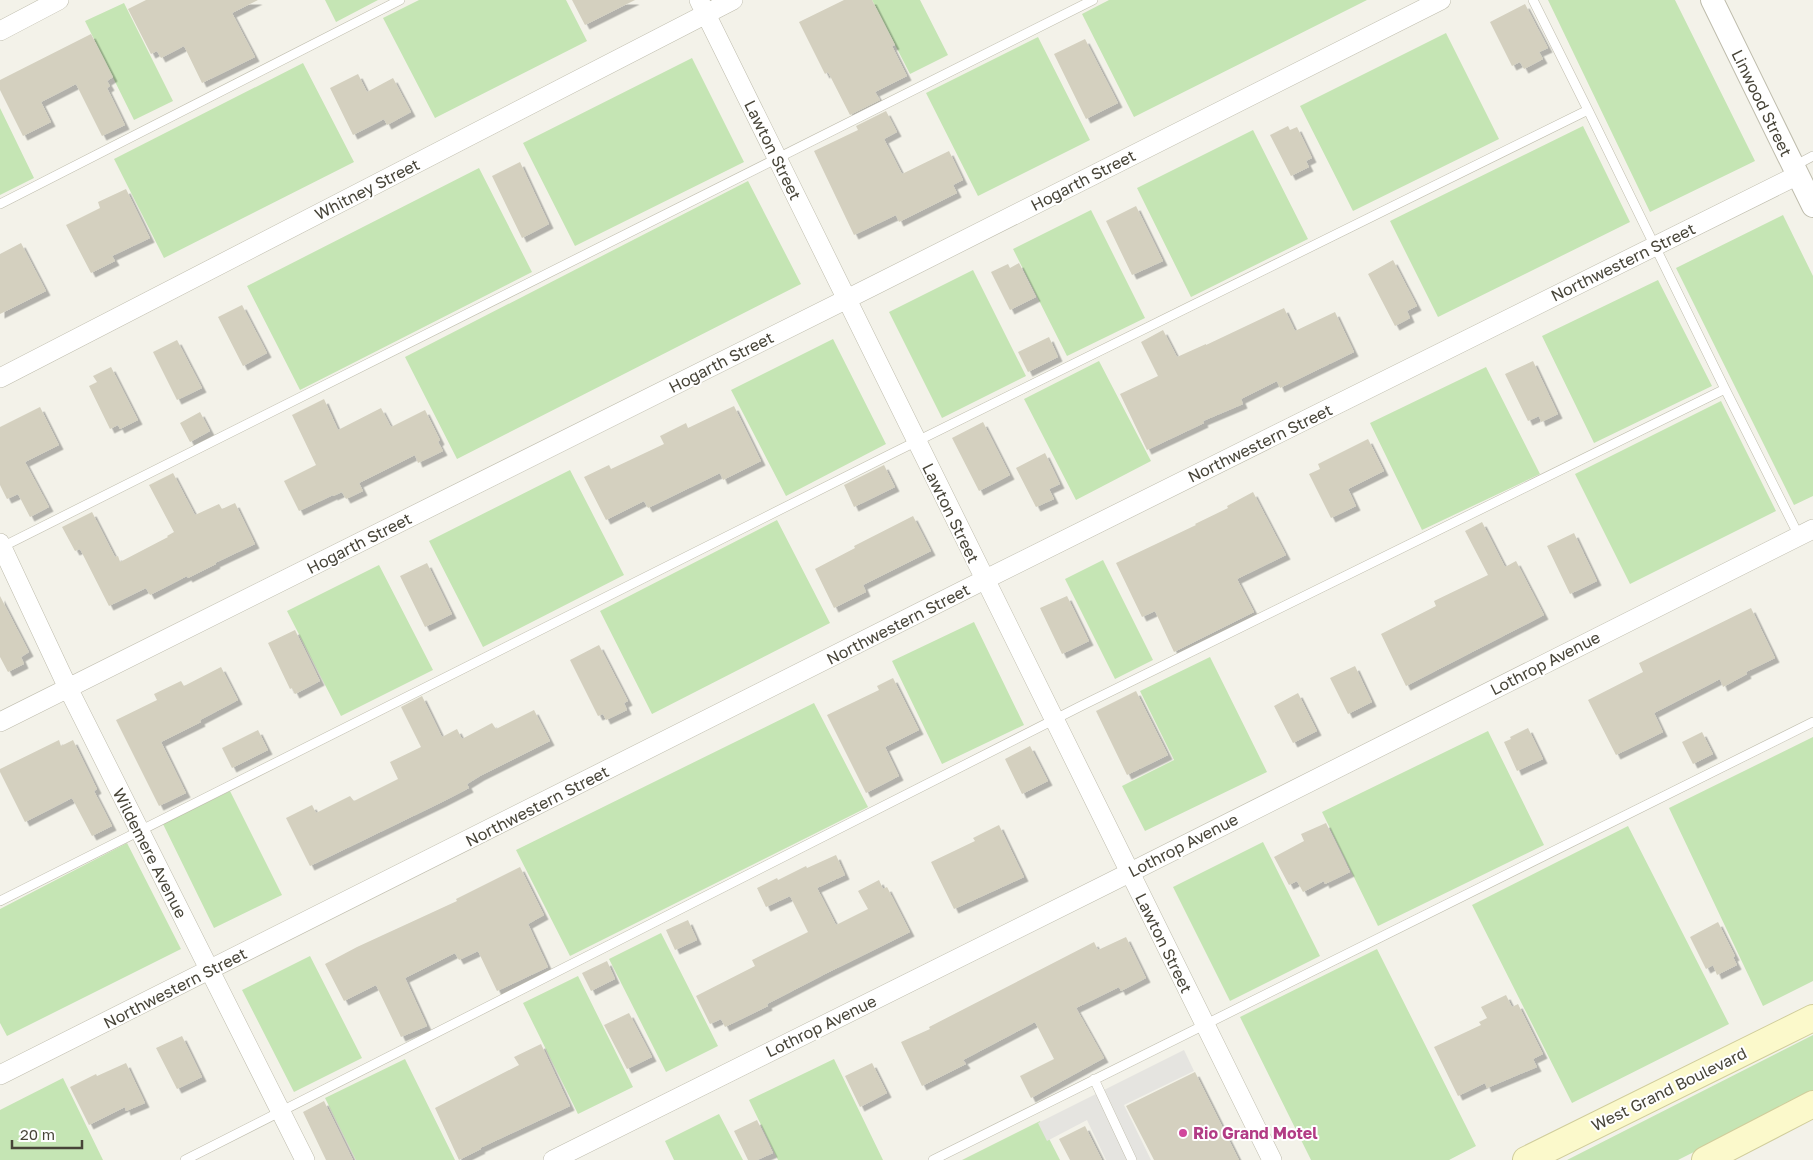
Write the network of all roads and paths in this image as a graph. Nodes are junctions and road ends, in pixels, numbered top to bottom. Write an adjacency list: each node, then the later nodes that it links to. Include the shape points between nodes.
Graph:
1 (59, 0): 9 (street)
2 (400, 0): 13 (lane)
3 (733, 0): 8 (street, Whitney Street)
4 (1093, 0): 11 (lane)
5 (1441, 0): 16 (street, Hogarth Street)
6 (1533, 0): 10 (lane)
7 (1712, 0): 12 (street, Linwood Street)
8 (702, 7): 11 (street, Lawton Street); 17 (street, Whitney Street)
9 (0, 31)
10 (1588, 110): 15 (lane); 19 (lane)
11 (777, 158): 16 (street, Lawton Street); 21 (lane)
12 (1802, 166): 14 (street, Linwood Street); 15 (street, Northwestern Street)
13 (0, 204)
14 (1813, 206)
15 (1655, 246): 18 (lane); 22 (street, Northwestern Street)
16 (847, 299): 19 (street, Lawton Street); 23 (street, Hogarth Street)
17 (0, 378)
18 (1724, 389): 20 (lane); 24 (lane)
19 (917, 442): 22 (street, Lawton Street); 27 (lane)
20 (1806, 532): 28 (street, Lothrop Avenue)
21 (1, 546): 23 (street, Wildemere Avenue)
22 (984, 580): 24 (street, Lawton Street); 30 (street, Northwestern Street)
23 (68, 688): 25 (street, Hogarth Street); 27 (street, Wildemere Avenue)
24 (1053, 721): 28 (street, Lawton Street); 36 (lane)
25 (0, 722)
26 (1813, 722): 32 (lane)
27 (139, 831): 29 (lane); 30 (street, Wildemere Avenue)
28 (1129, 873): 32 (street, Lawton Street); 39 (street, Lothrop Avenue)
29 (0, 901)
30 (209, 971): 33 (street, Northwestern Street); 36 (street, Wildemere Avenue)
31 (1813, 1018): 43 (main road, West Grand Boulevard)
32 (1204, 1024): 34 (lane); 42 (street, Lawton Street)
33 (0, 1075)
34 (1094, 1079): 40 (lane); 41 (lane)
35 (1813, 1104): 44 (main road)
36 (281, 1112): 37 (lane); 38 (street, Wildemere Avenue)
37 (184, 1160)
38 (305, 1160)
39 (553, 1160)
40 (934, 1160)
41 (1132, 1160)
42 (1272, 1160)
43 (1526, 1160)
44 (1705, 1160)

